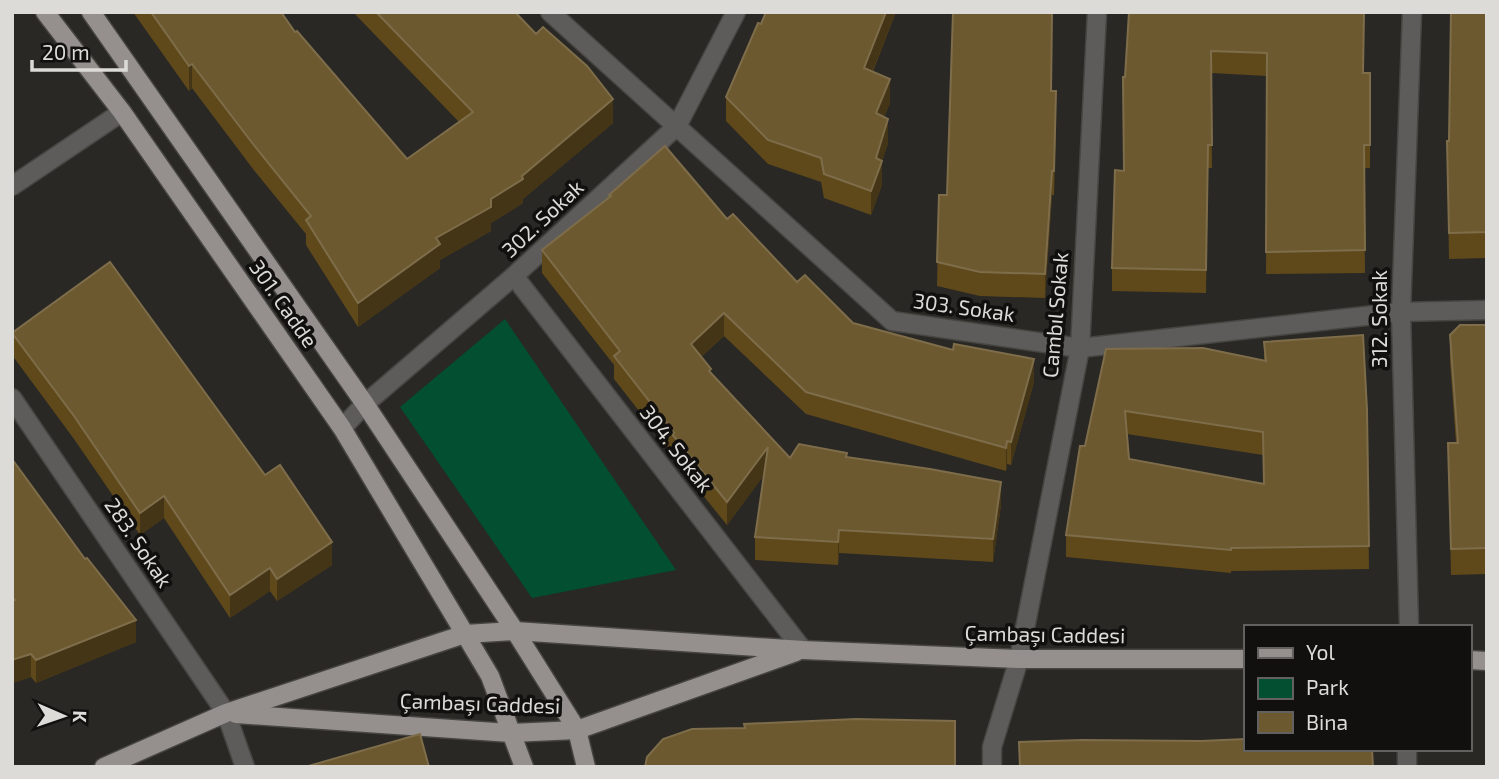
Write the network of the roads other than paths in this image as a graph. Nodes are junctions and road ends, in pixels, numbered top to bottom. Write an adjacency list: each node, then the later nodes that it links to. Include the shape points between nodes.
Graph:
1 (44, 12): 7 (main road, 301. Cadde)
2 (91, 12): 15 (main road, 301. Cadde)
3 (550, 12): 8 (street, 303. Sokak)
4 (736, 12): 8 (street, 302. Sokak)
5 (1097, 12): 13 (street, Cambıl Sokak)
6 (1412, 12): 12 (street, 312. Sokak)
7 (122, 112): 9 (street); 16 (main road, 301. Cadde)
8 (677, 127): 10 (street, 302. Sokak); 13 (street, 303. Sokak, via 892,321)
9 (12, 186)
10 (514, 276): 15 (street, 302. Sokak); 20 (street, 304. Sokak)
11 (1487, 310): 12 (street, 303. Sokak)
12 (1401, 312): 13 (street, 303. Sokak); 17 (street, 312. Sokak)
13 (1080, 348): 21 (street, Cambıl Sokak)
14 (12, 398): 23 (street, 283. Sokak)
15 (365, 404): 16 (street, 302. Sokak); 18 (main road, 301. Cadde)
16 (342, 428): 19 (main road, 301. Cadde)
17 (1409, 625)
18 (515, 631): 19 (main road, Çambaşı Caddesi); 20 (main road, Çambaşı Caddesi); 24 (main road, 301. Cadde)
19 (465, 634): 23 (main road, Çambaşı Caddesi); 25 (main road, 301. Cadde, via 490,676)
20 (803, 650): 21 (main road, Çambaşı Caddesi); 24 (main road, Çambaşı Caddesi)
21 (1019, 659): 22 (main road, Çambaşı Caddesi); 30 (street, Cambıl Sokak, via 992,747)
22 (1244, 659)
23 (226, 713): 25 (main road, Çambaşı Caddesi); 26 (main road, Çambaşı Caddesi); 27 (street, 283. Sokak)
24 (577, 730): 25 (main road, Çambaşı Caddesi); 29 (main road, 301. Cadde)
25 (511, 733): 28 (main road, 301. Cadde)
26 (104, 767)
27 (245, 767)
28 (524, 767)
29 (586, 767)
30 (992, 767)

